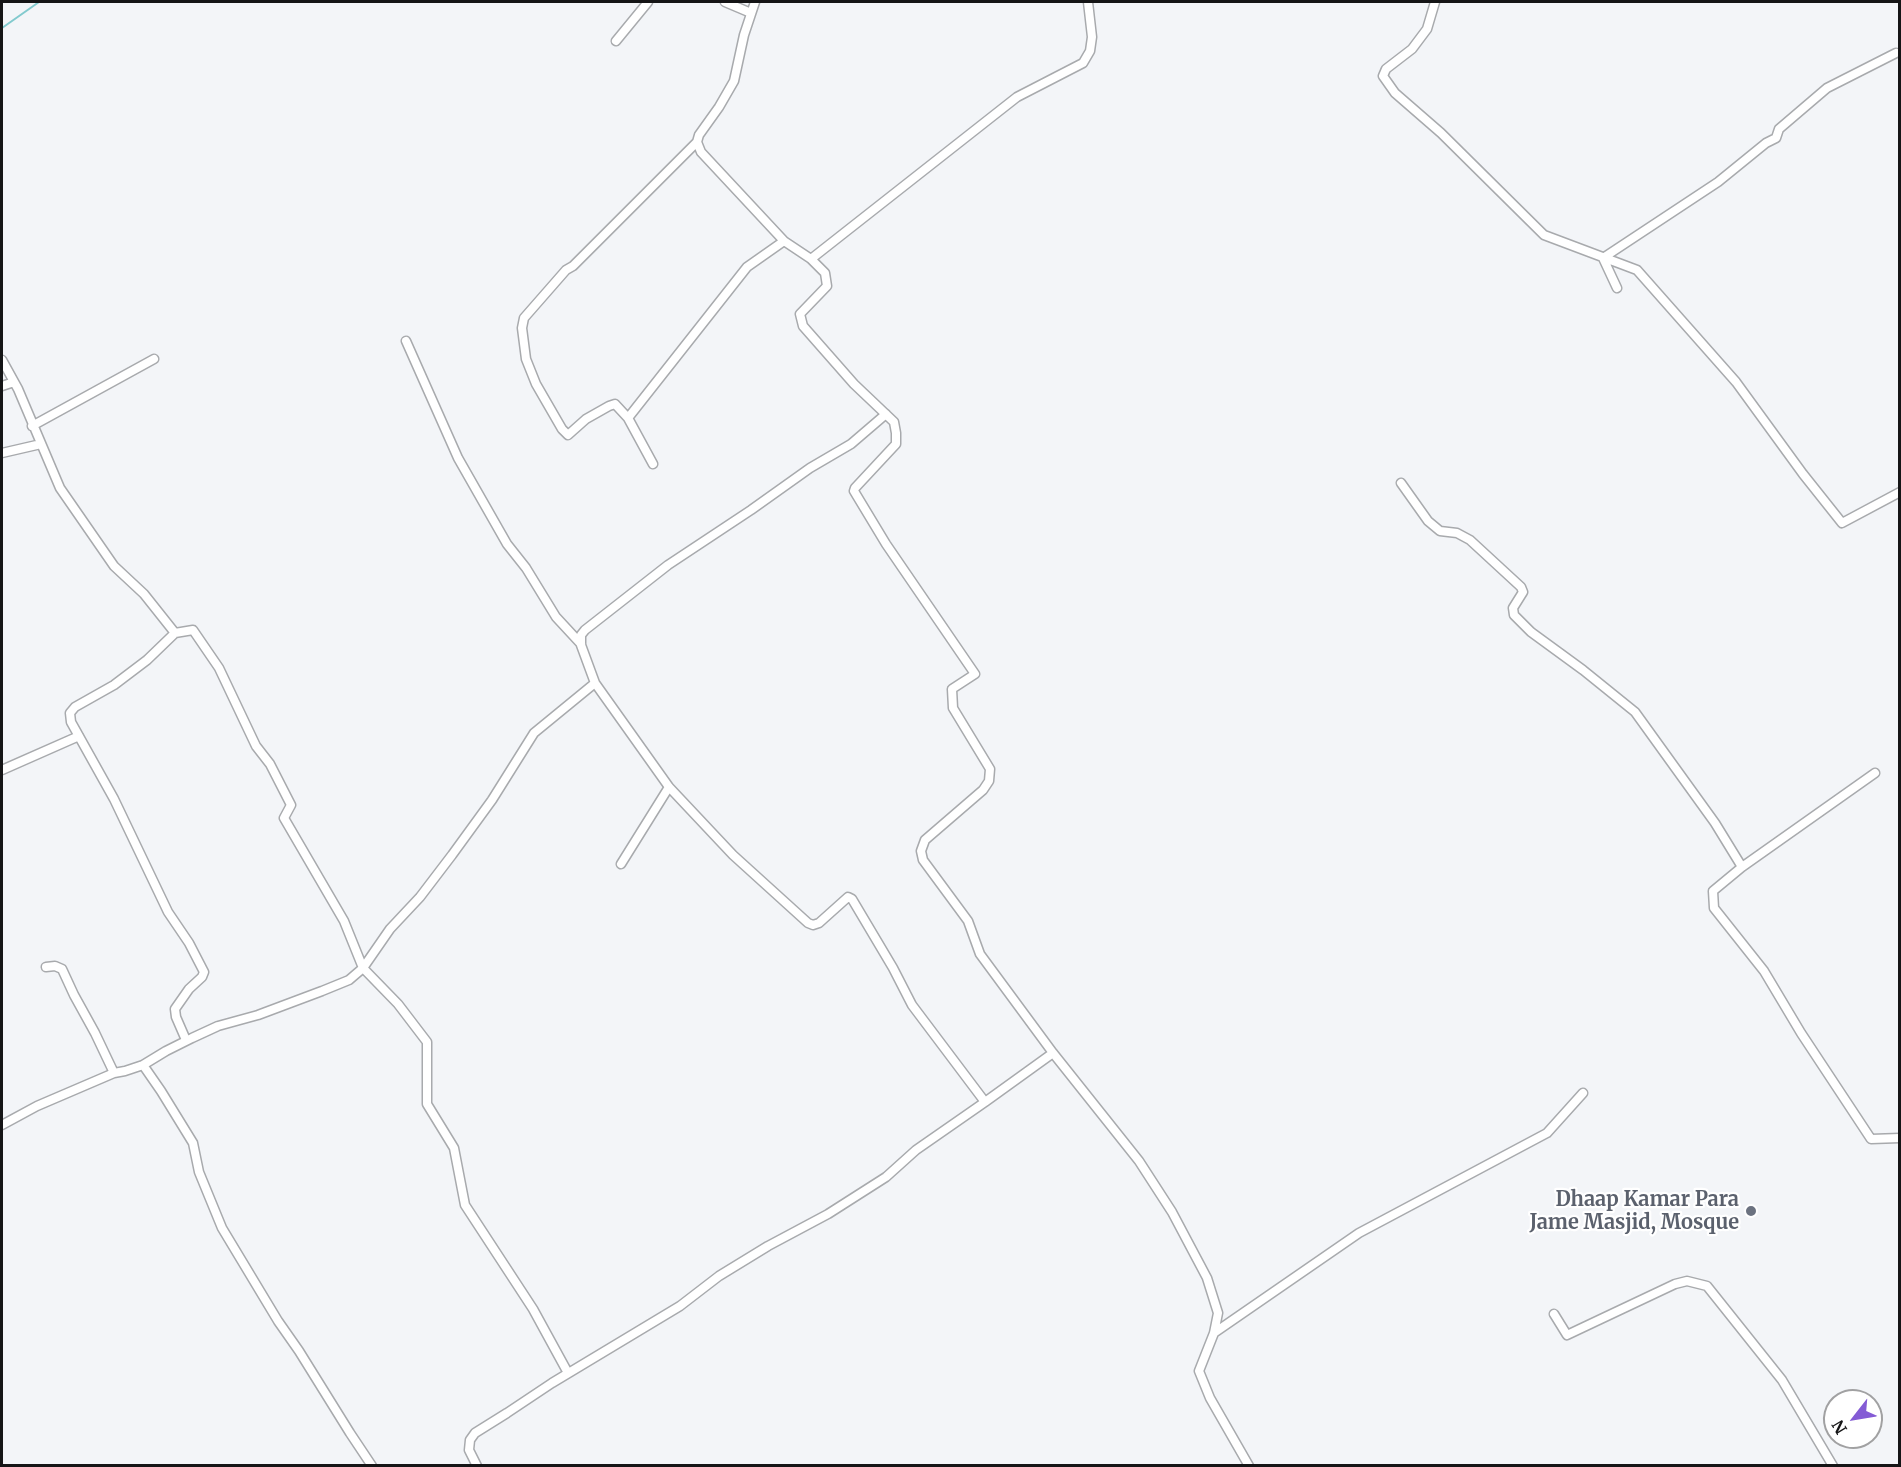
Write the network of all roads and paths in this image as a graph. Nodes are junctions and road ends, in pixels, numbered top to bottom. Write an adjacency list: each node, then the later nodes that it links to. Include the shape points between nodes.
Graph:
1 (648, 2): 7 (street)
2 (725, 2): 6 (street)
3 (754, 2): 6 (street)
4 (1088, 2): 12 (street, via 1092,37 1083,63 1017,97)
5 (1435, 2): 11 (street, via 1426,28 1412,49 1386,69 1383,76 1395,93 1544,235)
6 (751, 13): 9 (street, via 734,81)
7 (616, 41)
8 (1896, 53): 11 (street, via 1827,88 1779,129 1776,138 1718,182)
9 (697, 142): 10 (street, via 701,152); 20 (street, via 566,270 524,318 526,358 536,384 568,435 586,419 615,404)
10 (784, 241): 12 (street); 20 (street, via 747,267)
11 (1604, 257): 13 (street); 26 (street, via 1637,270 1736,381 1842,523)
12 (811, 258): 19 (street, via 825,273 827,286 800,314 803,326)
13 (1617, 288)
14 (406, 341): 28 (street, via 458,458 507,544 556,617)
15 (154, 359): 21 (street)
16 (2, 360): 17 (street)
17 (14, 382): 18 (street); 21 (street)
18 (2, 386)
19 (886, 414): 28 (street, via 850,444 668,565 585,630); 39 (street, via 894,422 896,444 854,491 975,674 952,689 953,708 990,769 983,790 925,840 923,860 968,921 980,954)
20 (628, 418): 24 (street)
21 (32, 426): 22 (street)
22 (40, 444): 23 (street); 27 (street, via 60,488 91,535)
23 (2, 453)
24 (653, 464)
25 (1401, 483): 35 (street, via 1428,521 1440,531 1470,540 1521,587 1523,592 1513,608 1514,615 1531,632 1635,712)
26 (1899, 492)
27 (175, 633): 30 (street, via 114,685 75,707 70,713 71,722); 37 (street, via 193,630 219,668 256,746 291,805 284,818 344,921)
28 (581, 645): 29 (street)
29 (595, 683): 33 (street); 37 (street, via 534,733 492,800)
30 (79, 735): 31 (street); 38 (street, via 168,912 204,972 175,1009)
31 (2, 770)
32 (1875, 773): 35 (street)
33 (669, 787): 34 (street); 43 (street, via 733,855 808,923 819,923 848,897 852,899 912,1005)
34 (621, 864)
35 (1742, 867): 45 (street, via 1713,891 1714,908 1764,971 1871,1139)
36 (46, 967): 41 (street, via 62,969)
37 (363, 969): 38 (street, via 349,980); 48 (street, via 398,1004 427,1042 427,1104 454,1148 465,1205 533,1309)
38 (186, 1040): 40 (street)
39 (1053, 1053): 43 (street); 47 (street, via 1139,1161 1172,1212 1207,1278 1218,1313)
40 (143, 1065): 41 (street); 49 (street, via 194,1143 199,1172 222,1228)
41 (114, 1073): 44 (street)
42 (1583, 1093): 47 (street, via 1547,1133 1359,1233)
43 (985, 1102): 48 (street, via 916,1150 886,1177 719,1276 680,1306)
44 (2, 1125)
45 (1899, 1138)
46 (1554, 1314): 52 (street, via 1567,1335 1675,1284 1687,1281 1707,1286 1782,1380)
47 (1214, 1333): 51 (street, via 1199,1371)
48 (568, 1373): 50 (street, via 475,1433 469,1450)
49 (372, 1466)
50 (477, 1466)
51 (1249, 1466)
52 (1833, 1466)

